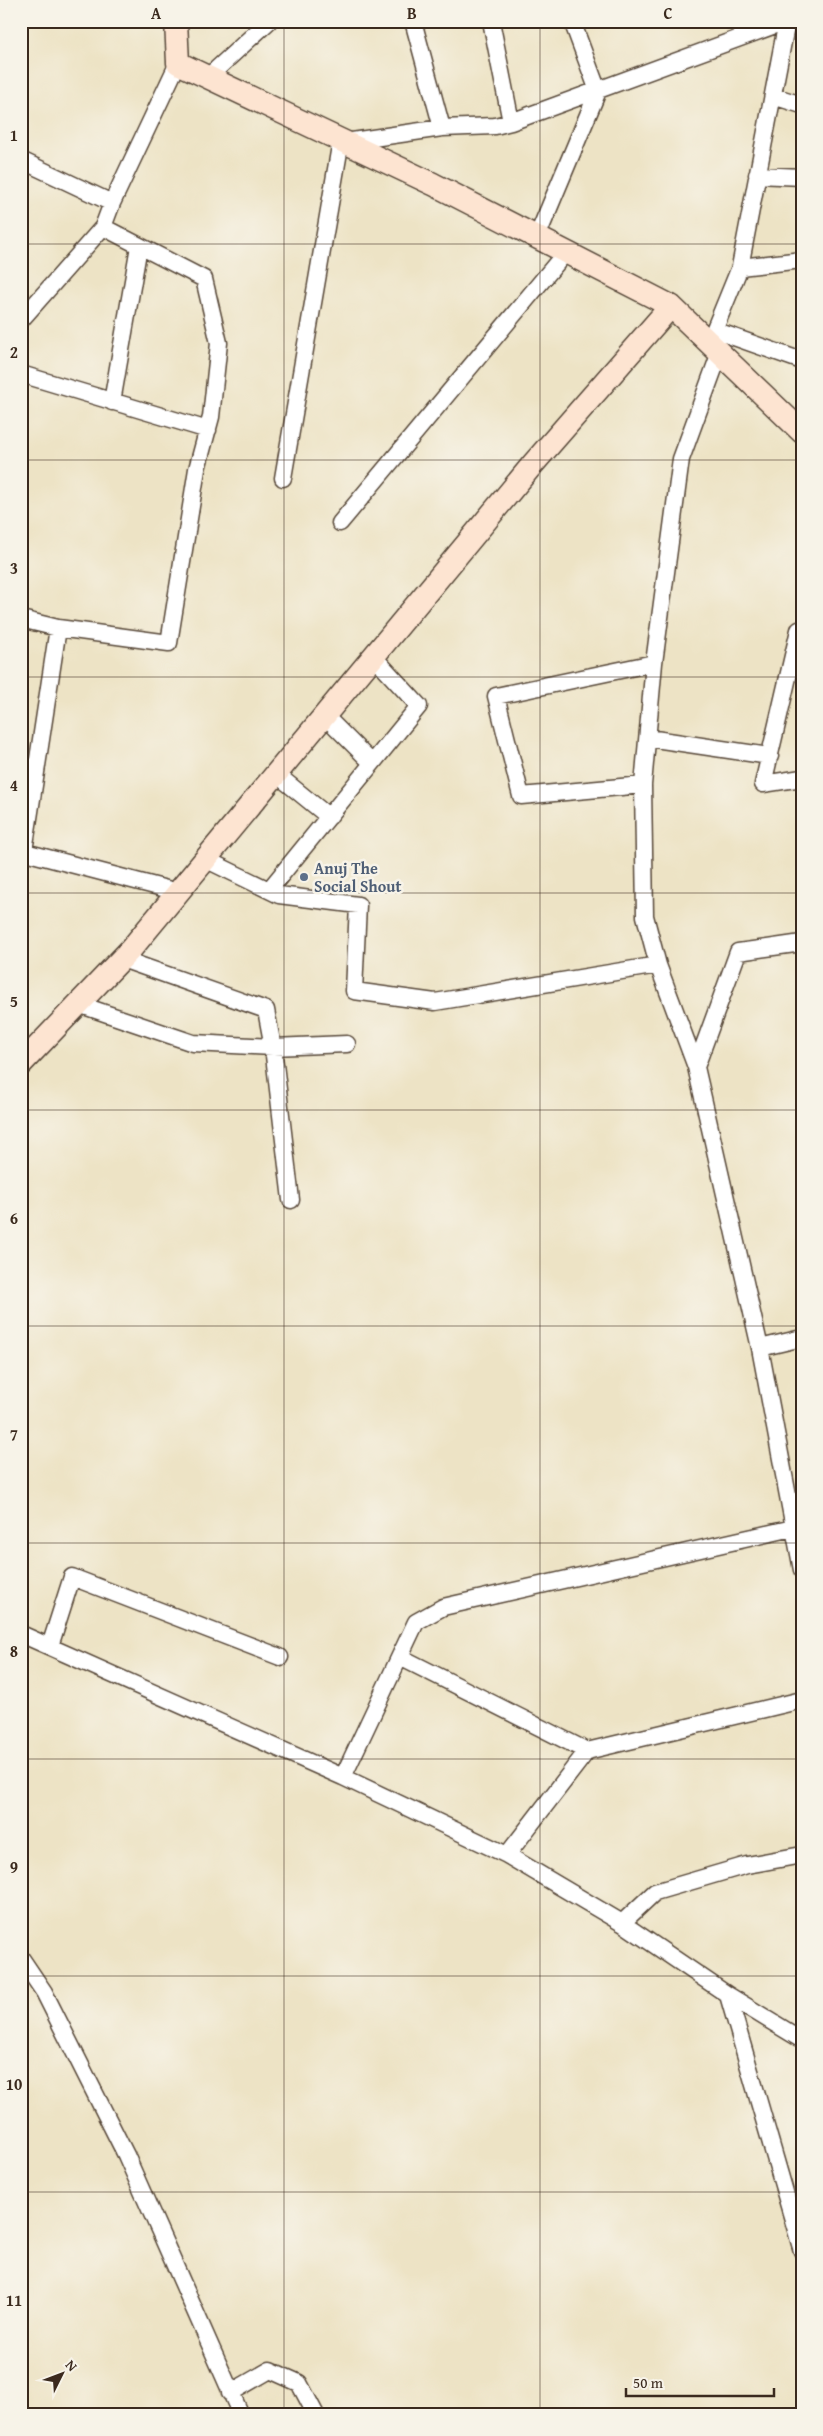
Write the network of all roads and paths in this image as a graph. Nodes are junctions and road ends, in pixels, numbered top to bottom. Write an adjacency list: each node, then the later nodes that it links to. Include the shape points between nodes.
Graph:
1 (269, 21): 8 (street)
2 (413, 21): 13 (street)
3 (491, 21): 12 (street)
4 (572, 21): 9 (street)
5 (786, 21): 9 (street); 10 (street)
6 (172, 22): 7 (street)
7 (178, 63): 8 (street); 18 (street)
8 (209, 76): 14 (street)
9 (598, 91): 12 (street); 20 (street)
10 (773, 96): 11 (street); 16 (street)
11 (802, 105)
12 (511, 122): 13 (street, via 495,126)
13 (442, 128): 14 (street)
14 (343, 141): 20 (street); 33 (street)
15 (21, 160): 18 (street)
16 (757, 175): 17 (street); 24 (street)
17 (802, 177)
18 (112, 203): 19 (street)
19 (103, 227): 21 (street); 26 (street)
20 (536, 237): 22 (street)
21 (139, 246): 30 (street); 31 (street, via 204,279 219,343)
22 (566, 252): 25 (street); 34 (street)
23 (802, 260): 24 (street)
24 (740, 266): 27 (street)
25 (671, 306): 27 (street); 38 (street, via 532,464)
26 (21, 320)
27 (714, 342): 28 (street); 32 (street); 39 (street, via 681,459)
28 (802, 361)
29 (21, 374): 30 (street)
30 (112, 402): 31 (street)
31 (208, 430): 36 (street, via 197,470 169,643)
32 (802, 432)
33 (283, 478)
34 (340, 523)
35 (21, 619): 36 (street)
36 (58, 628): 48 (street)
37 (802, 633): 42 (street, via 799,630)
38 (373, 656): 40 (street); 43 (street, via 419,706)
39 (654, 663): 41 (street); 46 (street, via 496,696 521,796)
40 (324, 715): 43 (street); 44 (street)
41 (648, 738): 42 (street); 46 (street)
42 (770, 756): 45 (street, via 763,784)
43 (372, 763): 47 (street)
44 (275, 773): 47 (street); 49 (street)
45 (802, 778)
46 (643, 785): 54 (street, via 645,916)
47 (329, 817): 50 (street)
48 (22, 851): 51 (street)
49 (205, 859): 50 (street); 51 (street)
50 (269, 890): 54 (street, via 279,895 358,905 354,991 435,1002)
51 (178, 892): 53 (street)
52 (802, 943): 59 (street, via 738,952)
53 (122, 959): 55 (street); 57 (street, via 266,1010)
54 (658, 965): 59 (street)
55 (78, 1004): 57 (street, via 193,1043); 58 (street)
56 (347, 1044): 57 (street)
57 (273, 1047): 60 (street)
58 (21, 1064)
59 (696, 1067): 62 (street)
60 (291, 1200)
61 (802, 1338): 62 (street)
62 (760, 1348): 63 (street)
63 (798, 1526): 64 (street); 67 (street, via 443,1608 416,1622)
64 (802, 1570)
65 (21, 1634): 66 (street)
66 (50, 1646): 68 (street, via 72,1577); 71 (street)
67 (400, 1656): 70 (street); 71 (street)
68 (280, 1657)
69 (802, 1700): 70 (street)
70 (587, 1751): 72 (street)
71 (342, 1777): 72 (street)
72 (507, 1855): 74 (street)
73 (802, 1855): 74 (street, via 747,1865 655,1892)
74 (622, 1923): 76 (street)
75 (21, 1958): 79 (street, via 44,1992 126,2155)
76 (728, 1994): 77 (street); 78 (street)
77 (802, 2040)
78 (802, 2251)
79 (230, 2393): 80 (street); 81 (street, via 270,2370 299,2383)
80 (241, 2415)
81 (316, 2415)

